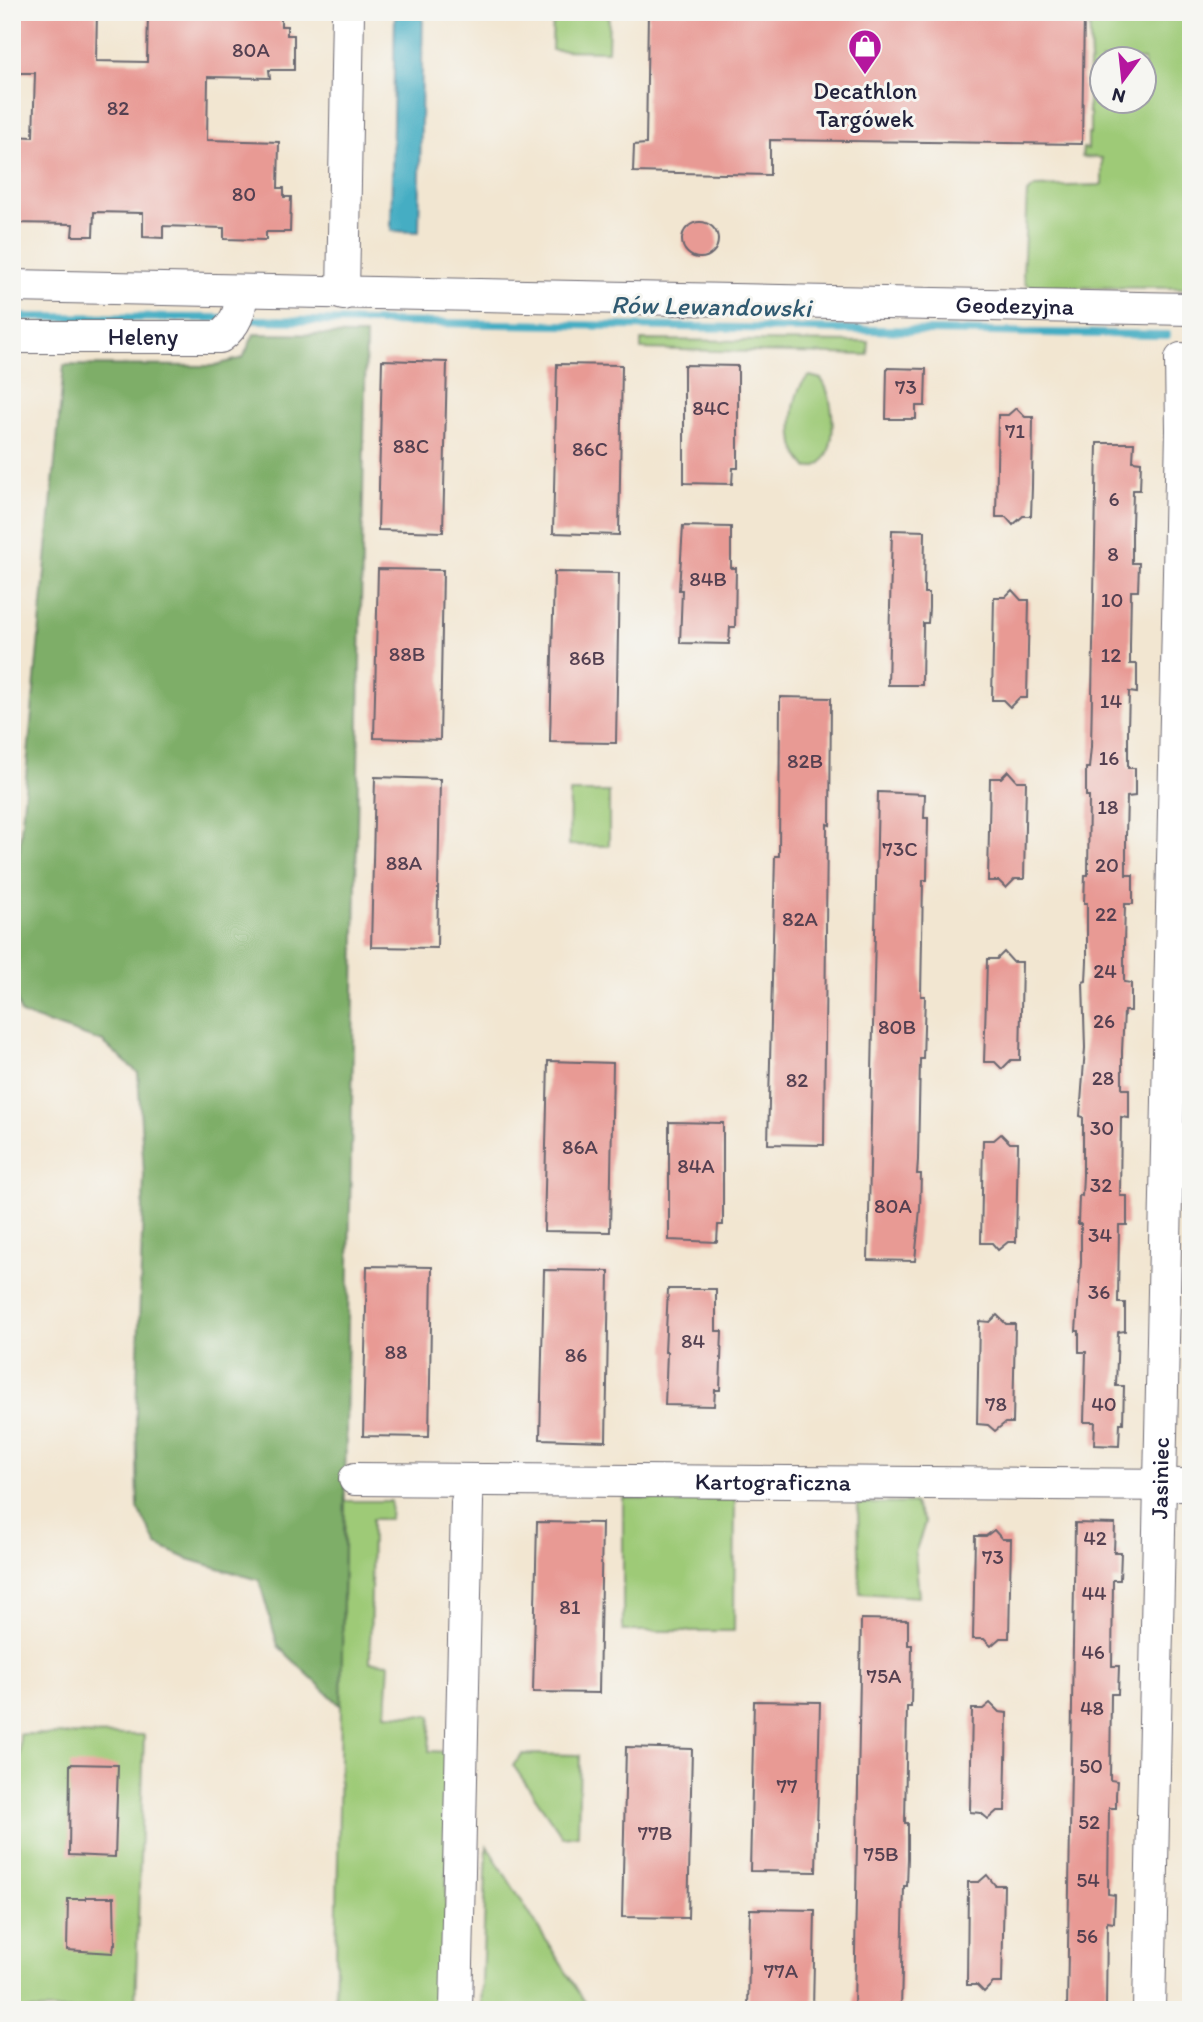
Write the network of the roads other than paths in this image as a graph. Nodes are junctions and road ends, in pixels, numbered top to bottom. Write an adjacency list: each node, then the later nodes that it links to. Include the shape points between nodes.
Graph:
1 (348, 12): 4 (street)
2 (12, 286): 3 (street, Geodezyjna)
3 (241, 291): 4 (street, Geodezyjna); 6 (street, Heleny, via 241,307 232,329 220,337)
4 (343, 294): 5 (street, Geodezyjna)
5 (1191, 309)
6 (12, 337)
7 (1181, 359): 9 (street, Jasiniec)
8 (355, 1479): 9 (street, Kartograficzna)
9 (1176, 1485): 12 (street, Jasiniec)
10 (467, 1502): 11 (street)
11 (456, 2010)
12 (1149, 2010)

